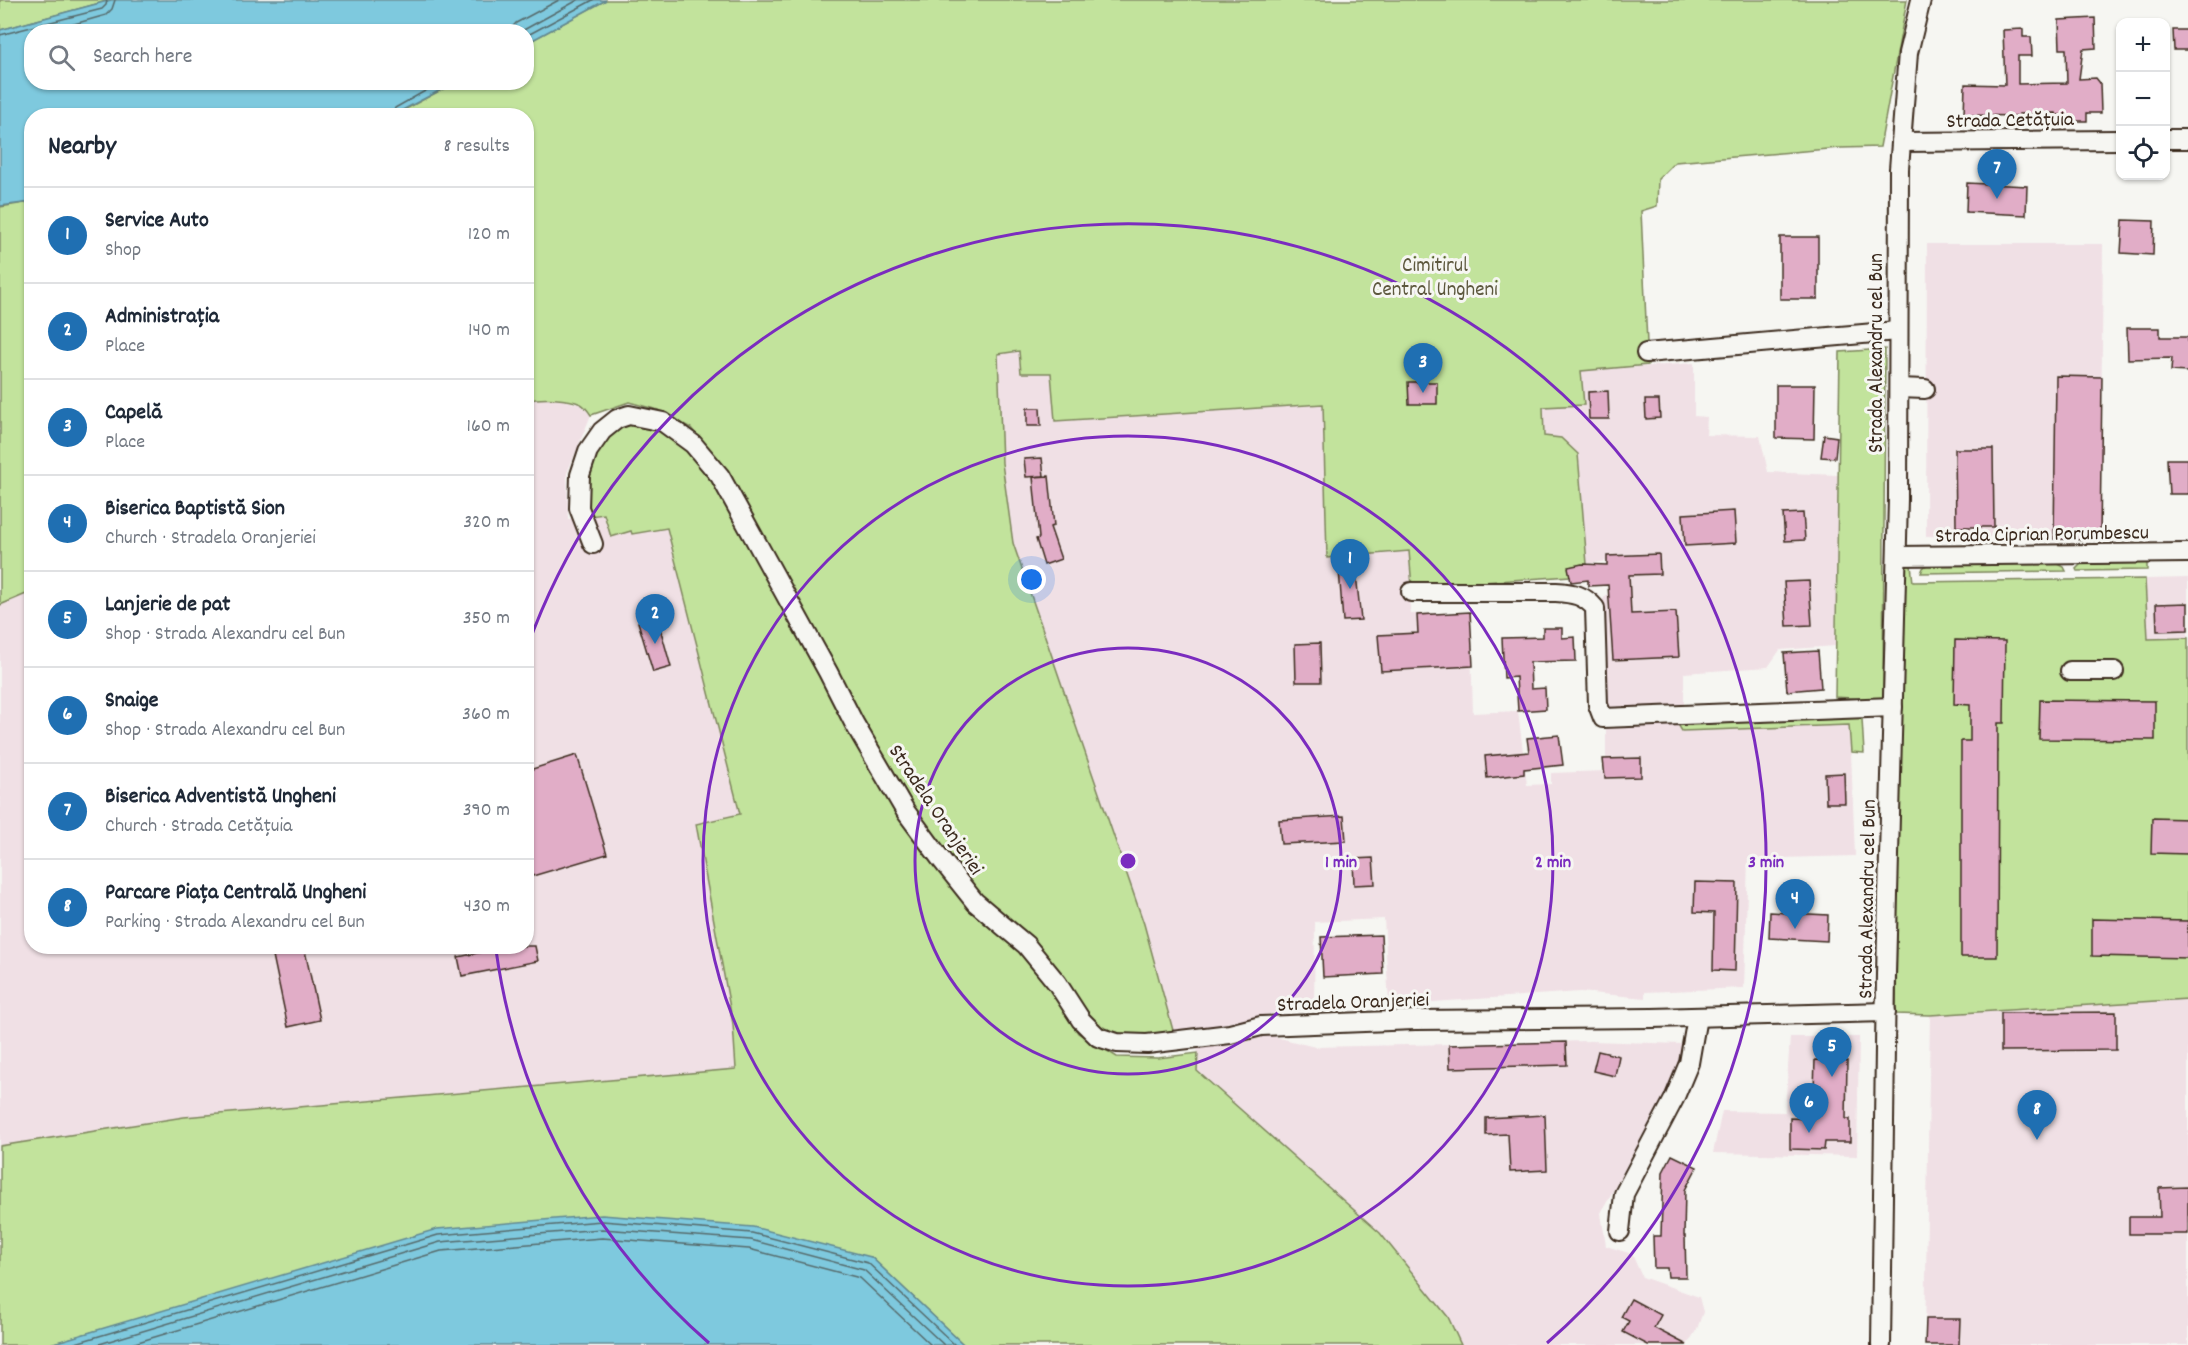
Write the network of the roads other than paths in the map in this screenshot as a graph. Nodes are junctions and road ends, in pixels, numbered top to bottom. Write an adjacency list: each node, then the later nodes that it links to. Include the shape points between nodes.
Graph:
1 (1921, 0): 5 (street, Strada Alexandru cel Bun, via 1908,53)
2 (2170, 139): 3 (street)
3 (2188, 139)
4 (2116, 140): 5 (street, Strada Cetățuia)
5 (1901, 142): 6 (street, Strada Alexandru cel Bun)
6 (1897, 331): 7 (street); 8 (street, Strada Alexandru cel Bun)
7 (1646, 353)
8 (1899, 388): 9 (street); 12 (street, Strada Alexandru cel Bun)
9 (1925, 389)
10 (593, 544): 18 (street, Stradela Oranjeriei, via 579,508 580,475 588,451 602,431 629,414 663,422 693,444 720,476 854,723 913,821 975,902 1026,945 1098,1037 1132,1044 1184,1041 1262,1026)
11 (2188, 553): 12 (street, Strada Ciprian Porumbescu)
12 (1897, 556): 16 (street, Strada Alexandru cel Bun)
13 (1411, 592): 16 (street, via 1556,592 1574,593 1588,600 1595,608 1598,705 1603,718)
14 (2070, 671): 15 (street)
15 (2114, 671)
16 (1893, 707): 17 (street, Strada Alexandru cel Bun)
17 (1886, 1012): 18 (street, Stradela Oranjeriei); 20 (street, Strada Alexandru cel Bun)
18 (1697, 1017): 19 (street, via 1689,1063 1624,1194)
19 (1620, 1231)
20 (1881, 1345)

